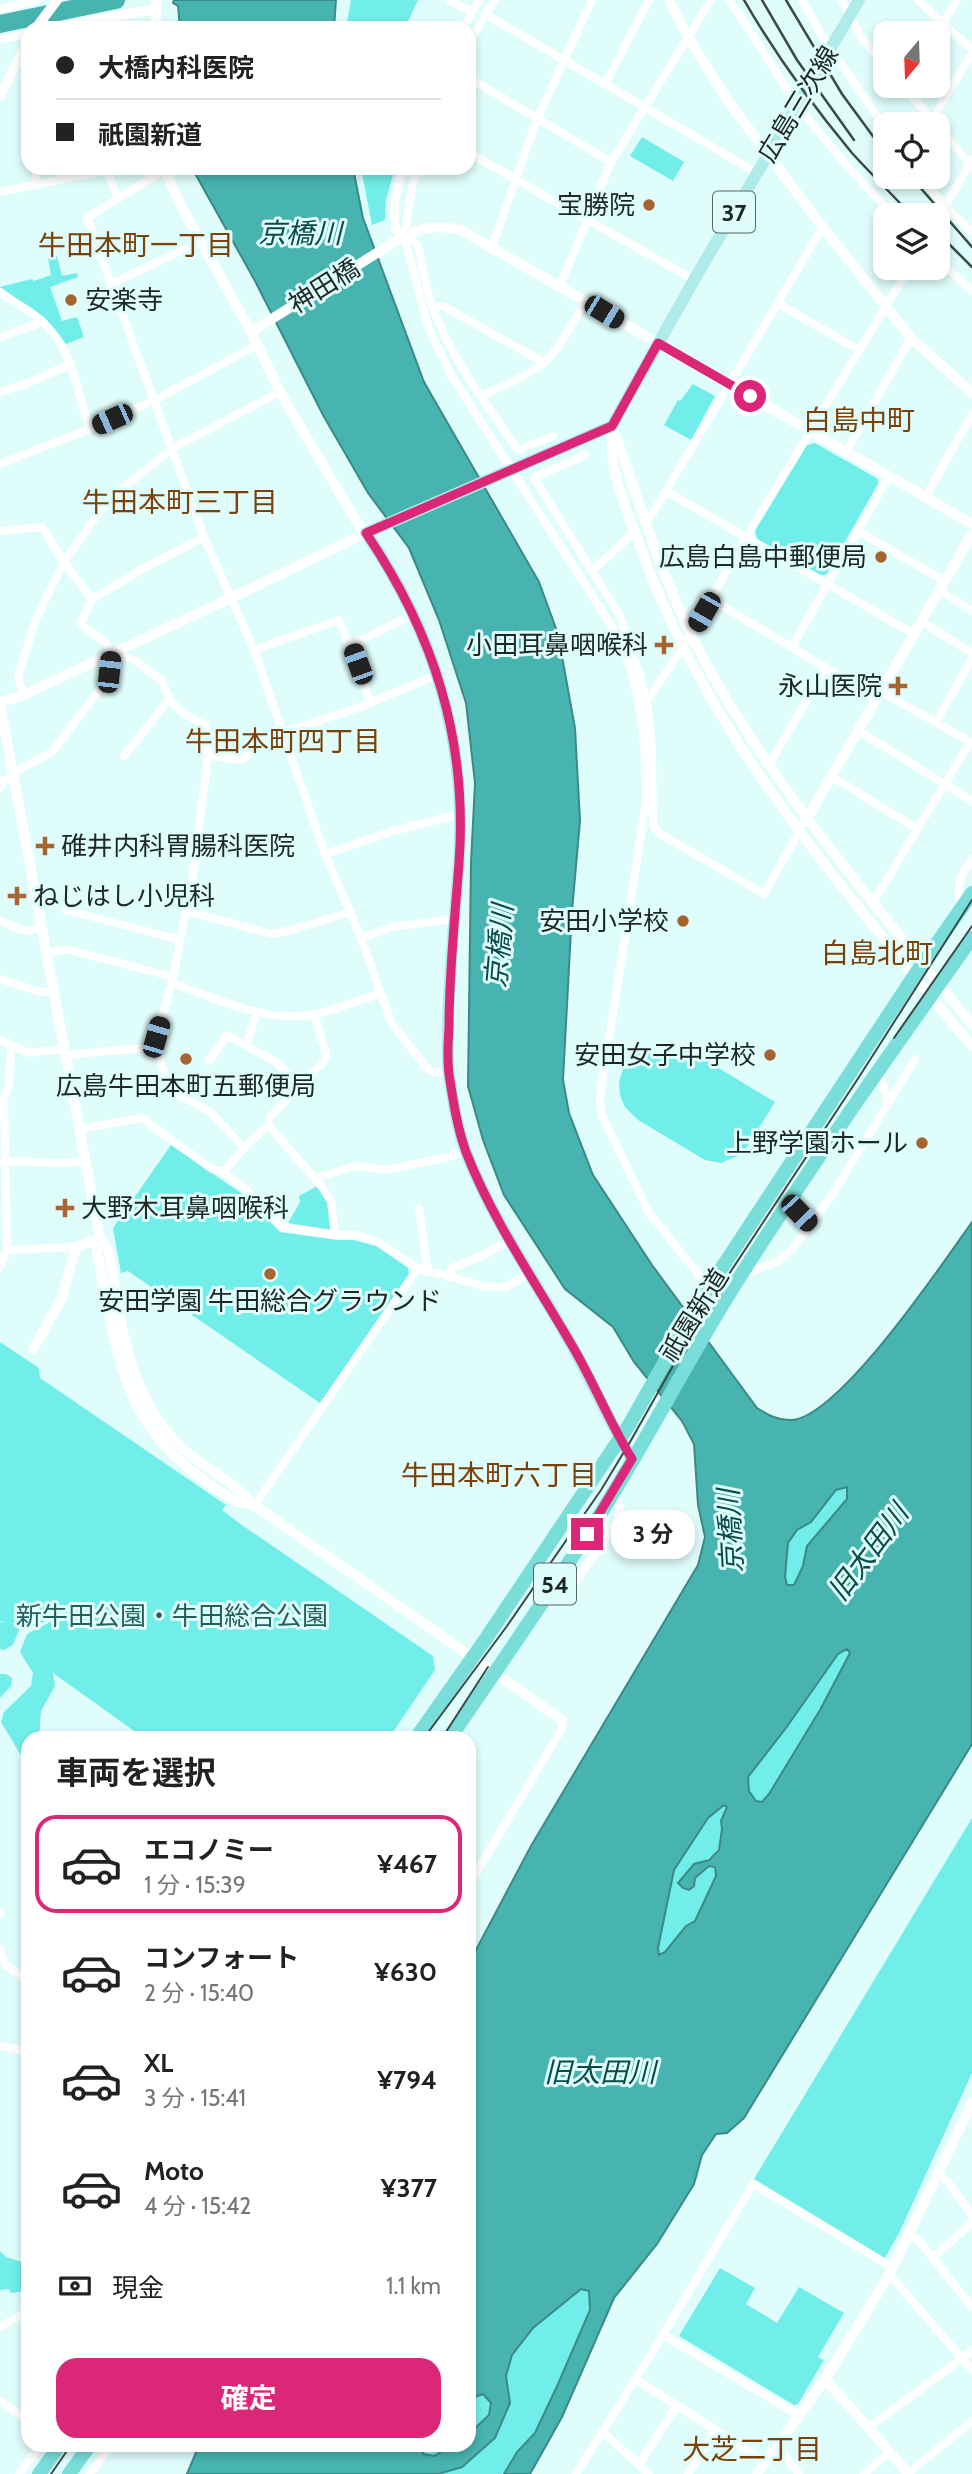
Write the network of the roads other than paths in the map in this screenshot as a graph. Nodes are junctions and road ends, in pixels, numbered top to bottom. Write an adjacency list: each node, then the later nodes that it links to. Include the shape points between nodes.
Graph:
1 (38, 0): 17 (street)
2 (449, 0): 18 (street)
3 (479, 0): 18 (street)
4 (495, 0): 19 (street)
5 (592, 0): 35 (street)
6 (649, 0): 37 (street)
7 (669, 0): 29 (street)
8 (711, 0): 29 (street)
9 (730, 0): 40 (street)
10 (802, 0): 31 (street)
11 (842, 0): 20 (street)
12 (859, 0): 20 (main road, 広島三次線 / 37)
13 (918, 0): 24 (street)
14 (957, 0): 25 (street)
15 (55, 3): 21 (street)
16 (156, 4): 22 (street)
17 (0, 9)
18 (471, 12): 23 (street)
19 (485, 14): 26 (street); 35 (street)
20 (850, 17): 31 (main road, 広島三次線 / 37); 32 (street)
21 (41, 21)
22 (82, 21)
23 (466, 21)
24 (941, 21)
25 (944, 21)
26 (476, 30)
27 (950, 30): 33 (street)
28 (21, 35): 30 (street)
29 (688, 37): 41 (street); 47 (street, via 728,102)
30 (0, 39)
31 (831, 48): 40 (main road, 広島三次線 / 37); 42 (street)
32 (873, 51)
33 (972, 52): 44 (street)
34 (21, 55): 38 (street)
35 (564, 60): 37 (street); 45 (street)
36 (476, 82): 45 (street)
37 (605, 84): 41 (street)
38 (0, 96)
39 (914, 98): 43 (street)
40 (797, 105): 47 (main road, 広島三次線 / 37); 64 (street)
41 (645, 107): 49 (street); 51 (street)
42 (874, 112)
43 (926, 112)
44 (942, 112)
45 (537, 118): 49 (street); 59 (street)
46 (950, 139): 50 (street)
47 (768, 154): 51 (main road, 広島三次線 / 37); 69 (street)
48 (476, 157): 59 (street)
49 (611, 162): 68 (street)
50 (971, 163): 66 (street)
51 (757, 173): 75 (main road, 広島三次線 / 37)
52 (36, 175): 60 (street)
53 (84, 175): 60 (street)
54 (109, 175): 63 (street)
55 (154, 175): 63 (street)
56 (167, 175): 72 (street)
57 (401, 175): 71 (street, via 394,226)
58 (415, 175): 71 (street)
59 (516, 179): 68 (street); 73 (street)
60 (37, 185): 62 (street)
61 (931, 189): 65 (street)
62 (0, 192)
63 (118, 198): 77 (street, via 87,218)
64 (882, 203)
65 (942, 203)
66 (947, 203)
67 (950, 211): 70 (street)
68 (587, 220): 75 (street); 78 (street)
69 (824, 229): 82 (street); 84 (street)
70 (972, 231)
71 (404, 236): 73 (street, 神田橋, via 424,228 451,228); 83 (street, via 418,245); 86 (street, 神田橋); 109 (street, via 429,329 451,375)
72 (200, 242): 77 (street); 86 (street)
73 (492, 247): 78 (street, 神田橋)
74 (950, 270): 79 (street)
75 (694, 280): 89 (main road, 広島三次線 / 37)
76 (902, 280): 84 (street)
77 (111, 284): 99 (street)
78 (560, 286): 81 (street, 神田橋)
79 (972, 291)
80 (0, 292): 85 (street)
81 (586, 301): 89 (street, 神田橋); 92 (street)
82 (777, 303): 91 (street); 94 (street)
83 (433, 307): 92 (street, via 443,306); 98 (street, via 453,353)
84 (885, 308): 88 (street); 91 (street)
85 (43, 321): 87 (street); 93 (street, via 60,341)
86 (251, 332): 90 (street)
87 (0, 337)
88 (911, 338): 97 (street); 106 (street)
89 (658, 343): 94 (street, 神田橋); 101 (main road, 広島三次線 / 37)
90 (257, 345): 96 (street); 99 (street)
91 (859, 350): 103 (street)
92 (543, 362): 98 (street)
93 (71, 365): 95 (street); 102 (street)
94 (730, 384): 103 (street, 神田橋); 111 (street)
95 (0, 392)
96 (280, 392): 105 (street); 115 (street, via 356,521)
97 (972, 393)
98 (481, 396): 104 (street, via 518,450)
99 (155, 400): 102 (street); 105 (street)
100 (972, 414): 112 (street)
101 (612, 426): 109 (main road); 113 (street); 117 (street, via 613,462)
102 (90, 429): 108 (street)
103 (811, 431): 106 (street, 神田橋); 120 (street)
104 (553, 436)
105 (173, 448): 121 (street); 122 (street, via 110,501)
106 (846, 452): 110 (street, 神田橋)
107 (585, 455): 123 (street, via 534,478)
108 (0, 464)
109 (513, 469): 115 (main road); 148 (street, via 616,634)
110 (889, 476): 112 (street, 神田橋); 118 (street)
111 (666, 491): 113 (street); 120 (street)
112 (925, 498): 114 (street, 神田橋)
113 (644, 522): 132 (street)
114 (972, 524)
115 (371, 530): 127 (street); 130 (main road)
116 (0, 531): 122 (street, via 43,527)
117 (634, 531): 123 (street); 136 (street)
118 (858, 531): 124 (street); 125 (street)
119 (972, 534): 125 (street)
120 (747, 536): 124 (street); 128 (street)
121 (204, 537): 126 (street); 127 (street)
122 (64, 562): 126 (street); 144 (street, via 36,619 18,676)
123 (592, 571): 148 (street, via 619,614 639,673)
124 (828, 584): 133 (street); 135 (street)
125 (942, 586): 129 (street); 131 (street)
126 (92, 598): 138 (street, via 81,622 107,643)
127 (232, 598): 137 (street); 138 (street)
128 (711, 599): 132 (street); 135 (street)
129 (972, 611)
130 (412, 615): 134 (street); 142 (main road)
131 (921, 621): 133 (street); 139 (street)
132 (691, 634): 136 (street); 155 (street)
133 (914, 634): 143 (street)
134 (351, 645): 137 (street, via 340,620); 146 (street)
135 (792, 647): 141 (street)
136 (682, 649): 148 (street); 163 (street, via 759,778)
137 (254, 650): 151 (street)
138 (111, 653): 144 (street); 145 (street, via 135,660 162,681); 157 (street, via 108,677 52,752)
139 (972, 653)
140 (972, 659): 149 (street)
141 (826, 667): 143 (street); 155 (street)
142 (437, 675): 146 (street); 160 (main road, via 457,757)
143 (878, 694): 149 (street); 150 (street)
144 (24, 695): 147 (street)
145 (169, 699): 153 (street); 154 (street, via 184,714 205,724)
146 (371, 703): 151 (street)
147 (0, 704): 157 (street)
148 (643, 706): 163 (street, via 652,747 653,824 657,832 764,894); 222 (street, via 646,803 600,1097 602,1116 649,1213)
149 (936, 722): 152 (street)
150 (857, 730): 156 (street); 158 (street)
151 (282, 735): 154 (street, via 241,760); 164 (street)
152 (971, 742): 158 (street)
153 (124, 756)
154 (208, 756): 169 (street)
155 (769, 765): 161 (street)
156 (831, 776): 161 (street); 162 (street)
157 (6, 779): 174 (street)
158 (945, 784): 159 (street); 162 (street)
159 (972, 801)
160 (461, 814): 164 (street); 172 (main road)
161 (807, 818): 163 (street); 167 (street)
162 (917, 829): 167 (street)
163 (799, 832): 179 (street)
164 (325, 855): 171 (street)
165 (972, 859): 170 (street, via 957,888)
166 (972, 893): 170 (highway, 祇園新道 / 54)
167 (873, 903): 179 (street)
168 (66, 910): 177 (street)
169 (186, 911): 171 (street, via 271,934); 177 (street)
170 (960, 911): 179 (highway, 祇園新道 / 54)
171 (351, 912): 175 (street)
172 (454, 919): 175 (street, via 392,927); 196 (main road)
173 (0, 921): 174 (street, via 25,931)
174 (42, 928): 178 (street)
175 (361, 938): 184 (street)
176 (972, 938): 182 (highway, 祇園新道 / 54)
177 (180, 940): 181 (street)
178 (46, 953): 181 (street, via 66,949); 183 (street)
179 (918, 970): 182 (street); 222 (highway, 祇園新道 / 54)
180 (0, 979): 183 (street, via 40,992)
181 (172, 980): 185 (street); 192 (street)
182 (935, 990): 187 (street); 191 (street); 197 (highway, 祇園新道 / 54)
183 (53, 991): 193 (street)
184 (381, 993): 186 (street); 196 (street, via 391,1024 427,1068)
185 (257, 1013): 186 (street); 190 (street)
186 (314, 1014): 198 (street, via 326,1059)
187 (972, 1025)
188 (0, 1040): 189 (street)
189 (11, 1045): 193 (street, via 29,1054); 204 (street)
190 (246, 1045): 195 (street, via 227,1035); 198 (street, via 276,1062)
191 (972, 1046)
192 (156, 1047): 193 (street); 202 (street, via 168,1085 210,1112)
193 (64, 1052): 201 (street)
194 (915, 1059): 199 (street)
195 (209, 1061)
196 (448, 1071): 203 (main road)
197 (878, 1072): 199 (street); 208 (highway, 祇園新道 / 54)
198 (300, 1086): 200 (street, via 270,1117)
199 (887, 1105): 210 (street)
200 (268, 1125): 202 (street); 207 (street)
201 (79, 1129): 205 (street); 206 (street, via 141,1118 212,1169)
202 (244, 1148): 206 (street)
203 (466, 1152): 207 (street, via 385,1170 356,1166); 213 (main road)
204 (2, 1161): 205 (street); 215 (street)
205 (85, 1161): 212 (street)
206 (223, 1172): 211 (street, via 282,1227)
207 (315, 1178): 211 (street, via 331,1201)
208 (789, 1202): 210 (street); 220 (highway, 祇園新道 / 54)
209 (419, 1209): 218 (street)
210 (810, 1224): 220 (street, via 777,1262)
211 (335, 1235): 217 (street, via 378,1242)
212 (100, 1239): 214 (street); 226 (street, via 108,1250 132,1369 149,1406 180,1446 243,1492)
213 (510, 1240): 219 (main road); 221 (street, via 452,1268)
214 (76, 1247): 215 (street); 223 (street, via 61,1300)
215 (6, 1250): 216 (street)
216 (0, 1267)
217 (418, 1268): 218 (street); 226 (street)
218 (428, 1272): 221 (street)
219 (530, 1273): 221 (street, via 498,1288); 224 (main road)
220 (741, 1275): 225 (highway, 祇園新道 / 54)
221 (448, 1277)
222 (709, 1288): 224 (highway, 祇園新道 / 54)
223 (33, 1349)
224 (619, 1438): 225 (main road); 227 (highway, 祇園新道 / 54)
225 (632, 1459): 228 (highway, 祇園新道 / 54)
226 (254, 1506): 227 (street)
227 (473, 1658): 228 (street); 230 (highway, 祇園新道 / 54)
228 (494, 1673): 229 (street); 231 (highway, 祇園新道 / 54)
229 (562, 1720): 232 (street, via 561,1730)
230 (421, 1731)
231 (455, 1731)
232 (476, 1873)
233 (0, 1949): 234 (street, via 5,1965)
234 (21, 1975)
235 (0, 2046): 236 (street)
236 (21, 2050)
237 (972, 2102): 238 (street)
238 (938, 2176): 239 (street, via 948,2182); 241 (street)
239 (972, 2215)
240 (972, 2222): 242 (street)
241 (910, 2235): 242 (street); 243 (street)
242 (933, 2258): 244 (street)
243 (890, 2272): 247 (street, via 753,2185); 249 (street); 252 (street)
244 (972, 2307)
245 (21, 2315): 246 (street)
246 (0, 2327)
247 (663, 2335): 251 (street); 256 (street)
248 (972, 2351): 249 (street)
249 (962, 2358): 250 (street); 258 (street)
250 (972, 2370)
251 (635, 2379): 254 (street); 260 (street)
252 (825, 2379): 256 (street); 258 (street)
253 (0, 2401): 255 (street)
254 (677, 2405): 259 (street); 268 (street)
255 (21, 2415)
256 (800, 2416): 261 (street)
257 (972, 2421): 278 (street)
258 (868, 2428): 266 (street)
259 (716, 2430): 267 (street); 274 (street)
260 (602, 2431): 268 (street); 273 (street)
261 (778, 2447): 267 (street); 276 (street)
262 (36, 2452): 269 (street)
263 (55, 2452): 270 (highway)
264 (85, 2452): 271 (highway)
265 (106, 2452): 272 (street)
266 (889, 2452): 277 (street); 278 (street)
267 (766, 2462): 275 (street)
268 (643, 2471)
269 (19, 2474)
270 (39, 2474)
271 (69, 2474)
272 (90, 2474)
273 (576, 2474)
274 (688, 2474)
275 (757, 2474)
276 (799, 2474)
277 (864, 2474)
278 (908, 2474)

